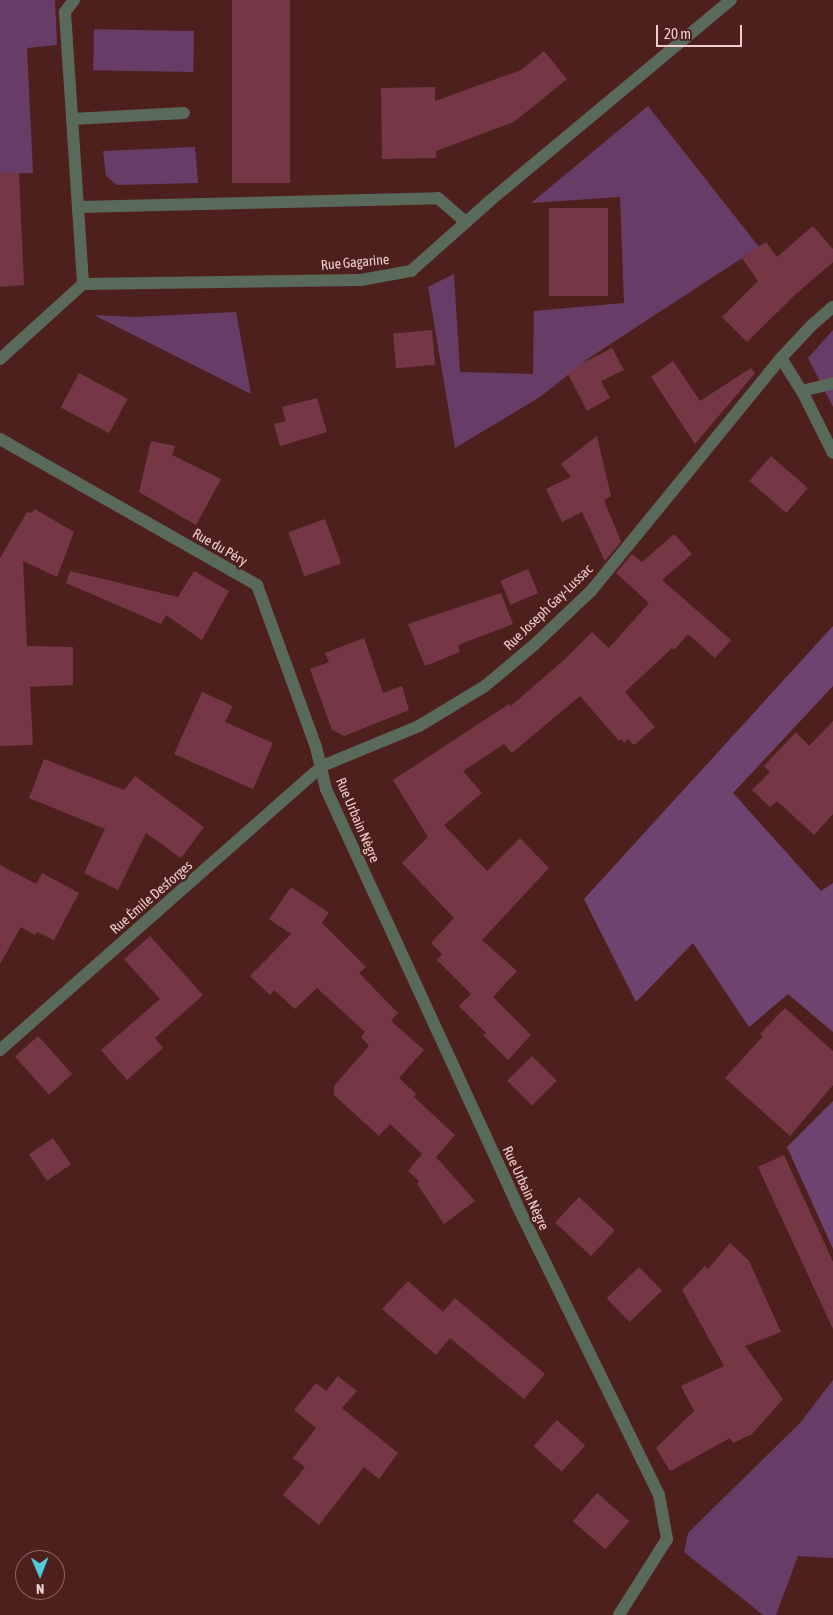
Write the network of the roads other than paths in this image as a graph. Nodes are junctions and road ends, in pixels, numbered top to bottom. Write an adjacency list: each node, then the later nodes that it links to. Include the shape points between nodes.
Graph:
1 (74, 0): 4 (street, via 65,12)
2 (731, 0): 6 (street, Rue Gagarine)
3 (184, 113): 4 (street)
4 (72, 119): 5 (street)
5 (78, 207): 6 (street, via 438,198); 7 (street)
6 (466, 222): 7 (street, Rue Gagarine, via 411,271 360,280)
7 (83, 284): 10 (street)
8 (833, 307): 9 (street, Rue Joseph Gay-Lussac, via 812,324)
9 (782, 358): 12 (street); 15 (street, Rue Joseph Gay-Lussac, via 591,591 534,645 485,686 420,726)
10 (0, 359)
11 (833, 383): 12 (street)
12 (802, 391): 14 (street)
13 (0, 439): 15 (street, Rue du Péry, via 257,585)
14 (833, 453)
15 (322, 766): 16 (street, Rue Émile Desforges); 17 (street, Rue Urbain Nègre, via 326,789 516,1203 659,1495 667,1539)
16 (0, 1050)
17 (619, 1615)

